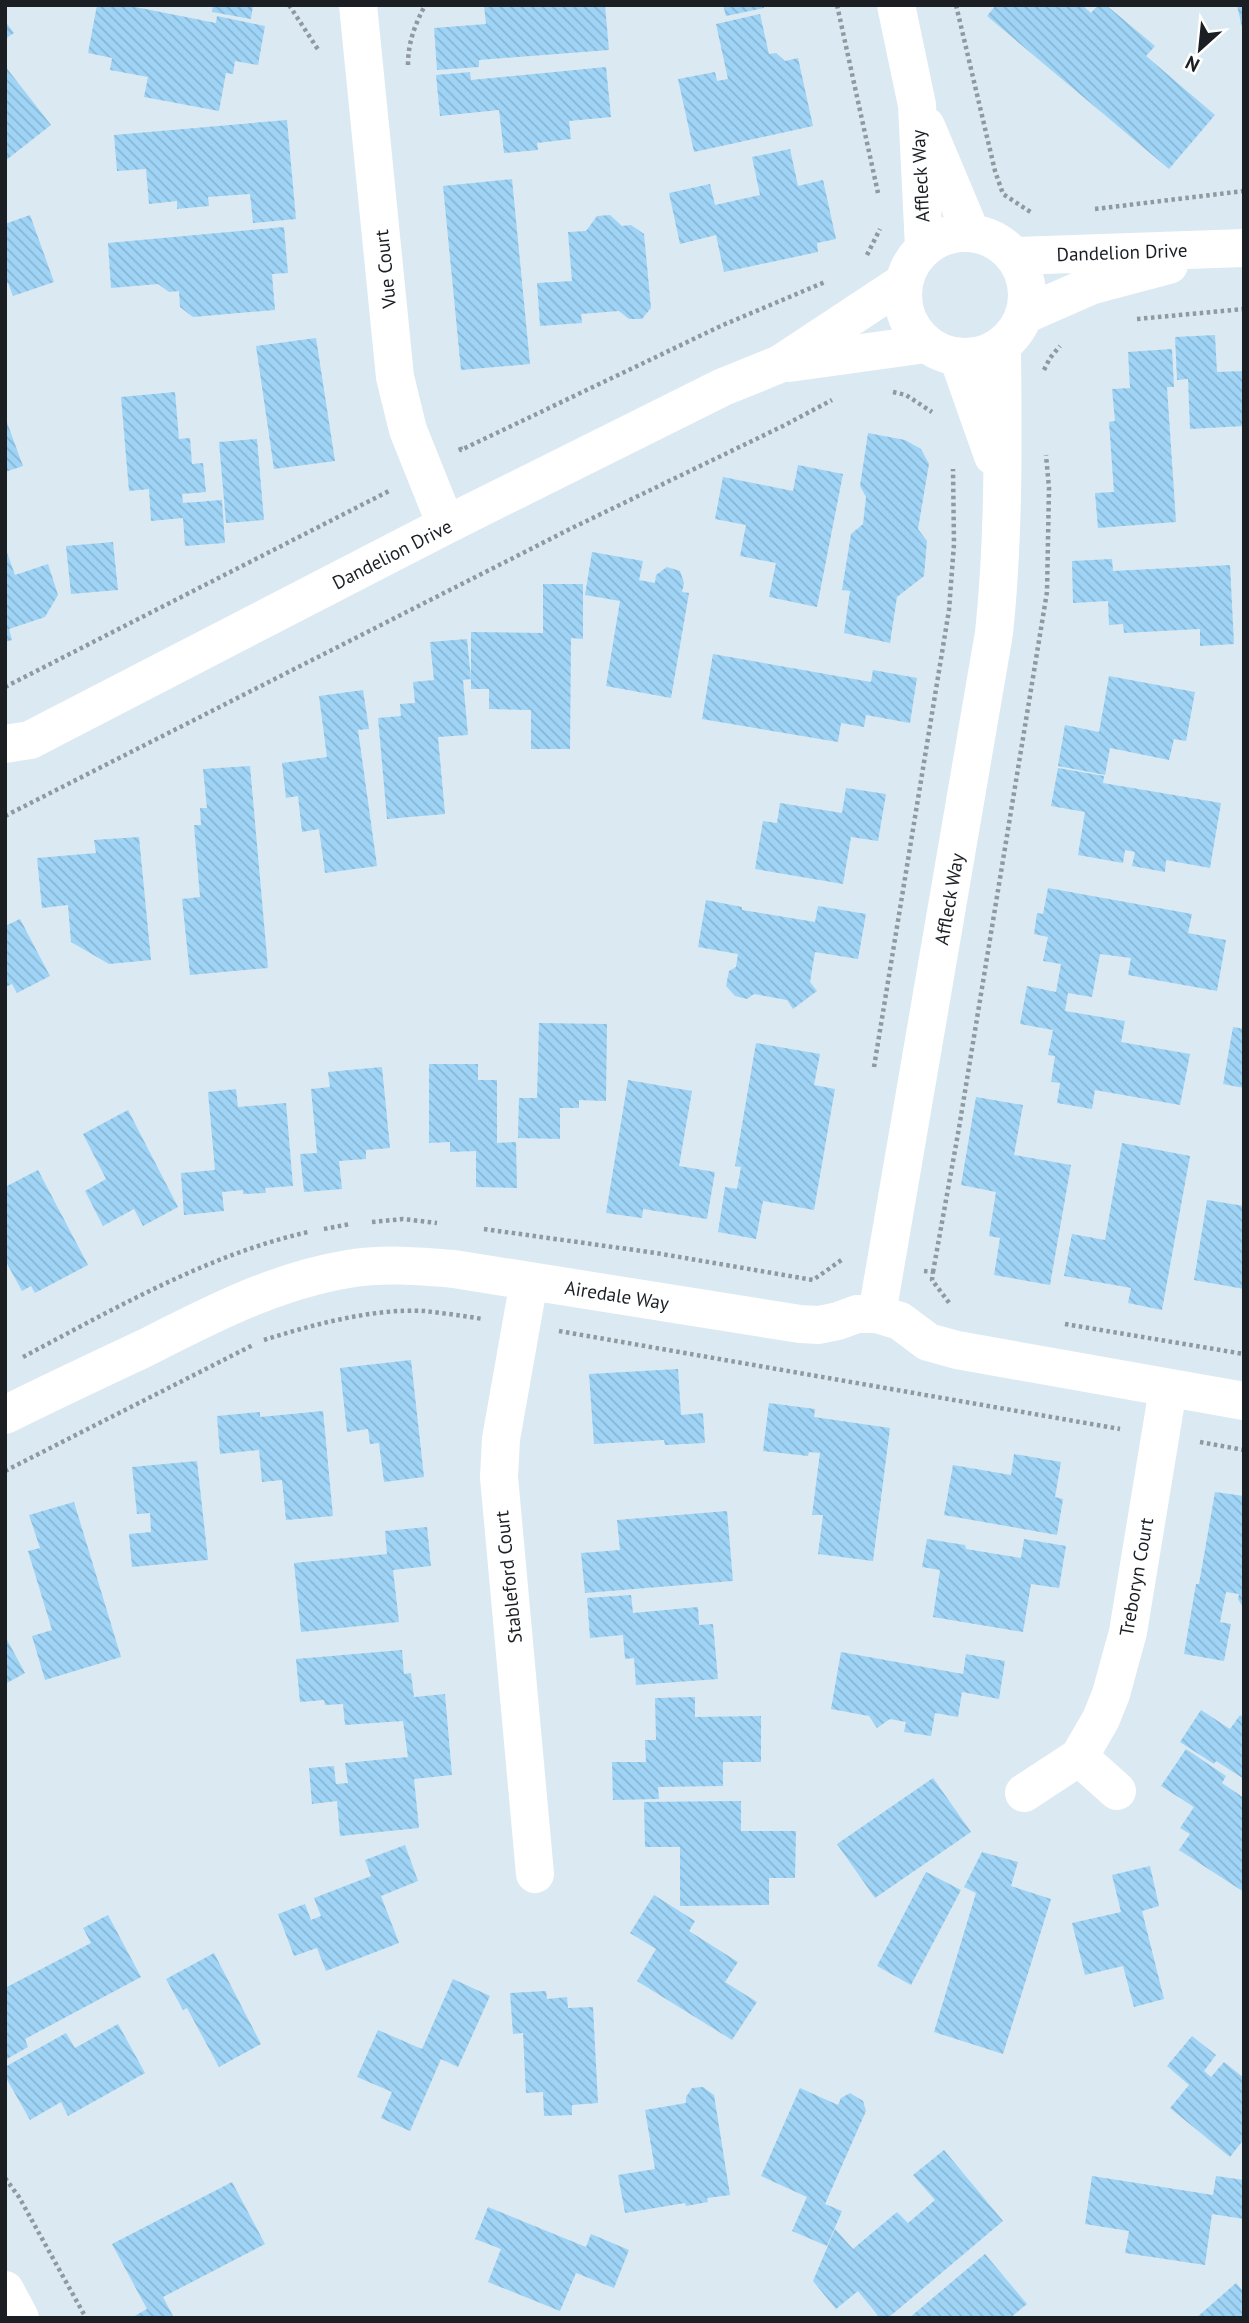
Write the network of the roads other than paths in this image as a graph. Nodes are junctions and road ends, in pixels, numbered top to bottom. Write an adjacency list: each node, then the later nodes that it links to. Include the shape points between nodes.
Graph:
1 (358, 5): 14 (street, Vue Court, via 395,377 408,430)
2 (896, 5): 3 (street, Affleck Way)
3 (917, 105): 4 (street, Affleck Way); 5 (street, Affleck Way)
4 (971, 233): 5 (street, via 946,236); 7 (street, via 1001,244)
5 (924, 248): 8 (street)
6 (1238, 248): 7 (street, Dandelion Drive); 9 (street, Dandelion Drive, via 1090,286)
7 (1013, 256): 9 (street, via 1027,284)
8 (904, 282): 11 (street, via 907,316 915,331); 12 (street, Dandelion Drive)
9 (1024, 315): 10 (street)
10 (1002, 345): 11 (street, via 974,357); 13 (street, Affleck Way)
11 (942, 350): 12 (street, Dandelion Drive); 13 (street, Affleck Way)
12 (780, 364): 14 (street, Dandelion Drive, via 723,387)
13 (1002, 481): 17 (street, Affleck Way, via 994,633)
14 (446, 525): 15 (street, Dandelion Drive, via 30,740)
15 (5, 744)
16 (528, 1281): 17 (street, Airedale Way, via 800,1324); 20 (street, Airedale Way, via 400,1265 318,1275 200,1319); 24 (street, Stableford Court, via 501,1439 499,1477)
17 (877, 1314): 18 (street, via 900,1321 928,1342 957,1350)
18 (1168, 1389): 19 (street); 21 (street, Treboryn Court, via 1121,1663 1101,1719)
19 (1244, 1401)
20 (5, 1415)
21 (1079, 1757): 22 (street); 23 (street, Treboryn Court)
22 (1117, 1791)
23 (1024, 1793)
24 (535, 1874)
25 (5, 2290): 26 (street)
26 (20, 2318)

